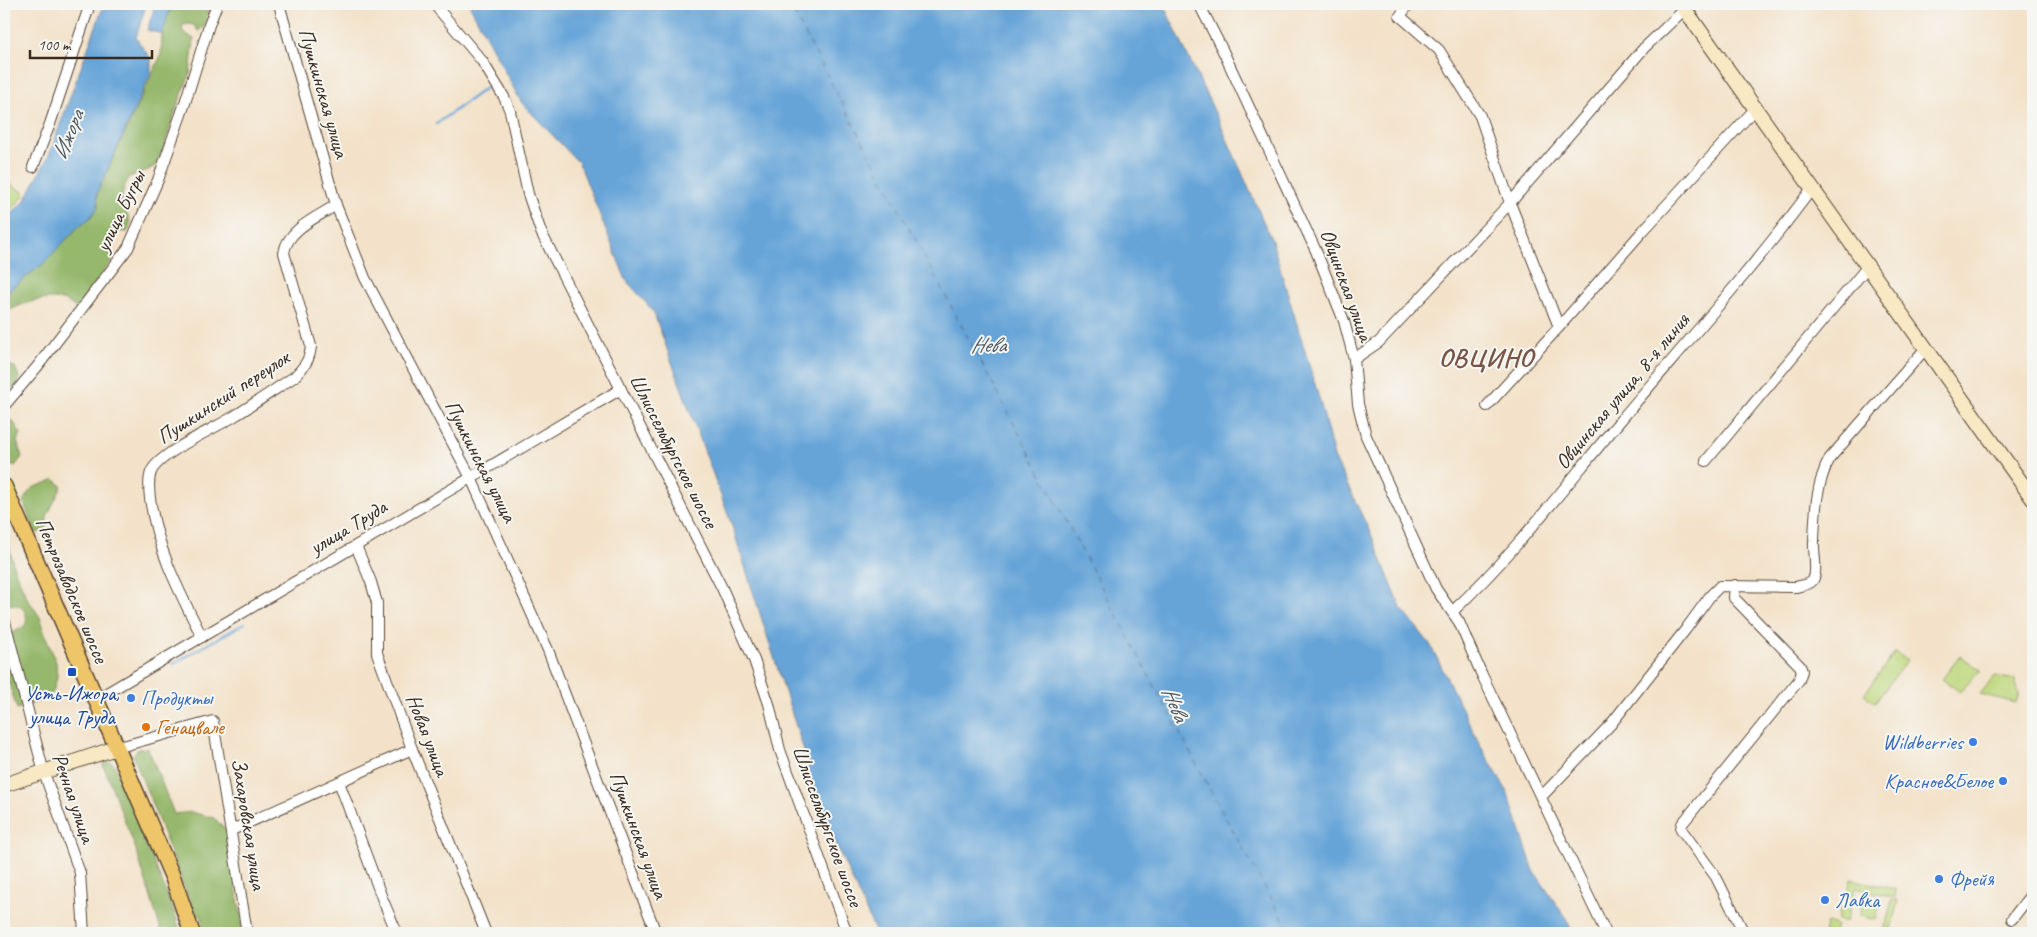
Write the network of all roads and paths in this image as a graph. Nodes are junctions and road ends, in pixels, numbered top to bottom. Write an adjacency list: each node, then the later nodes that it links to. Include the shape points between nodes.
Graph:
1 (90, 4): 9 (street)
2 (217, 4): 18 (street, улица Бугры, via 158,180 128,248)
3 (279, 4): 12 (street, Пушкинская улица)
4 (434, 4): 17 (street, Шлиссельбургское шоссе, via 482,61 504,97 536,219)
5 (1199, 4): 16 (street, Овцинская улица, via 1316,251 1344,321)
6 (1410, 4): 11 (street, via 1400,16 1440,50 1480,116)
7 (1683, 6): 8 (main road); 11 (street)
8 (1755, 109): 10 (main road); 14 (street)
9 (33, 167)
10 (1813, 187): 13 (main road); 26 (street, Овцинская улица, 8-я линия, via 1780,233 1538,522)
11 (1510, 203): 14 (street); 16 (street, via 1379,342)
12 (336, 205): 21 (street, Пушкинская улица, via 365,278); 28 (street, Пушкинский переулок, via 296,232 285,245 284,253 311,346 303,369 232,418 168,455 151,472 152,511 159,540 171,575)
13 (1868, 266): 15 (main road); 20 (street)
14 (1559, 327): 19 (street)
15 (1926, 348): 23 (main road); 25 (street, via 1830,458 1824,470 1815,515 1813,580 1796,587)
16 (1354, 359): 26 (street, Овцинская улица, via 1358,404 1366,436 1436,589)
17 (621, 388): 21 (street, улица Труда); 45 (street, Шлиссельбургское шоссе, via 722,588 754,660 780,750)
18 (4, 406)
19 (1487, 406)
20 (1706, 461)
21 (470, 478): 24 (street, улица Труда); 44 (street, Пушкинская улица, via 548,650)
22 (4, 486): 29 (main road, Петрозаводское шоссе)
23 (2033, 499)
24 (356, 546): 28 (street, улица Труда); 31 (street, Новая улица, via 377,604 377,653)
25 (1735, 586): 35 (street, via 1720,586 1710,596 1611,724); 47 (street, via 1734,598 1802,671 1799,680 1681,829 1716,877)
26 (1452, 612): 35 (street, Овцинская улица)
27 (4, 618): 32 (street, Речная улица)
28 (202, 637): 29 (street, улица Труда)
29 (95, 700): 30 (main road, Петрозаводское шоссе)
30 (116, 748): 32 (main road); 36 (street, Захаровская улица, via 213,721); 40 (main road, Петрозаводское шоссе, via 173,878)
31 (412, 749): 33 (street); 43 (street, Новая улица)
32 (44, 773): 34 (main road); 39 (street, Речная улица, via 80,873)
33 (339, 782): 36 (street); 42 (street)
34 (4, 785)
35 (1541, 797): 46 (street, Овцинская улица)
36 (232, 830): 41 (street, Захаровская улица)
37 (2033, 892): 38 (street)
38 (2012, 919)
39 (84, 933)
40 (192, 933)
41 (247, 933)
42 (397, 933)
43 (486, 933)
44 (656, 933)
45 (847, 933)
46 (1606, 933)
47 (1744, 933)

